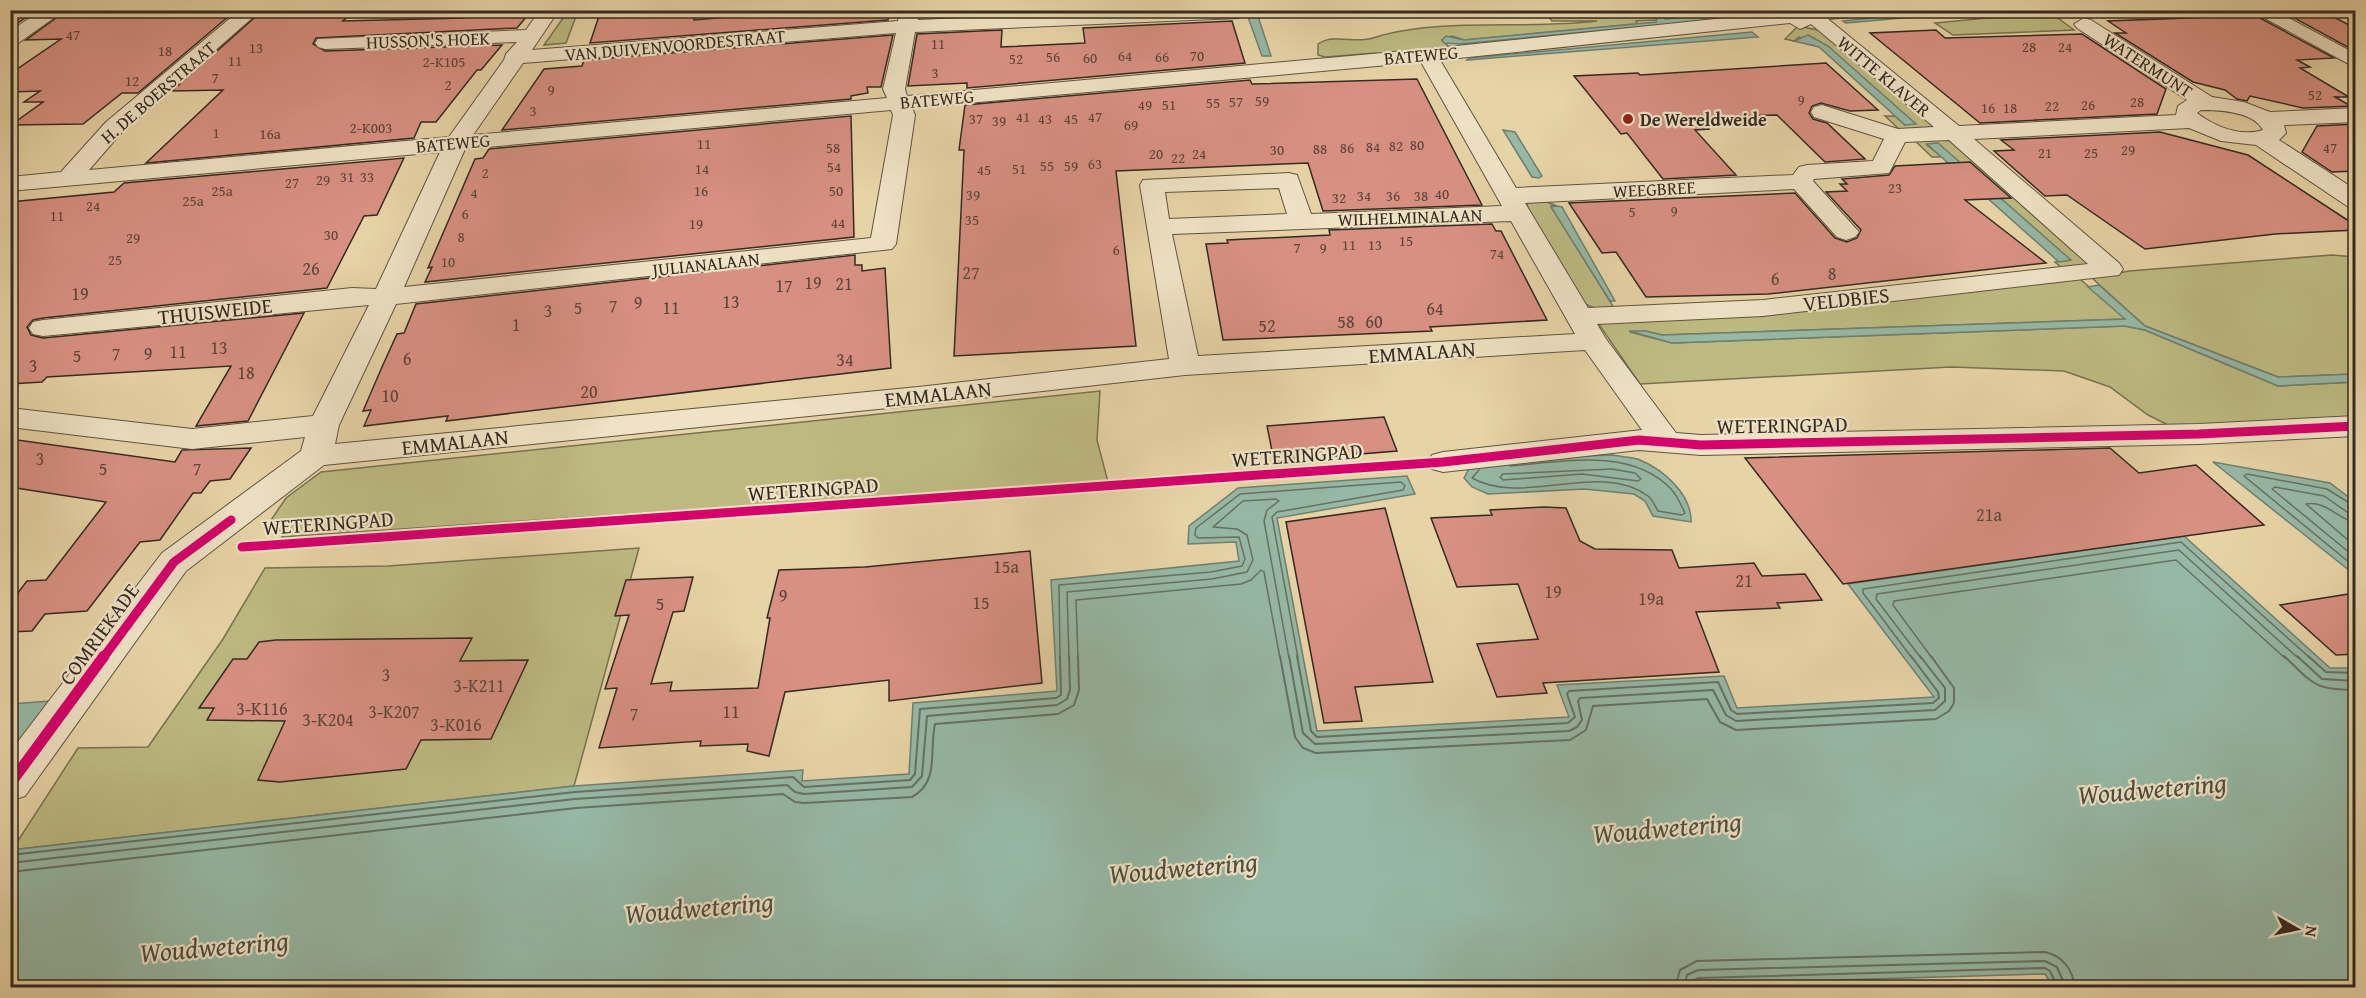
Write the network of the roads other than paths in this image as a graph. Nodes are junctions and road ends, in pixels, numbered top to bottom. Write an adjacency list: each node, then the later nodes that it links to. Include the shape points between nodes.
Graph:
1 (56, 10): 13 (street)
2 (252, 10): 27 (street, H. DE BOERSTRAAT, via 114,127)
3 (550, 10): 11 (street)
4 (1862, 10): 8 (street, BATEWEG)
5 (2259, 10): 17 (street)
6 (1238, 12): 7 (street, VAN DUIVENVOORDESTRAAT)
7 (1117, 14): 9 (street, VAN DUIVENVOORDESTRAAT)
8 (1811, 15): 12 (street); 15 (street, BATEWEG); 23 (street, WITTE KLAVER)
9 (909, 18): 16 (street, VAN DUIVENVOORDESTRAAT); 18 (street, via 894,89)
10 (2084, 24): 20 (street, WATERMUNT)
11 (531, 36): 14 (street, HUSSON'S HOEK); 16 (street)
12 (1778, 37)
13 (10, 40)
14 (325, 43)
15 (1427, 55): 18 (street, BATEWEG); 31 (street)
16 (513, 58): 25 (street)
17 (2355, 62)
18 (900, 102): 25 (street, BATEWEG); 36 (street, JULIANALAAN, via 904,115 883,244)
19 (1822, 112): 24 (street, WITTE KLAVER)
20 (2199, 112): 22 (street, WITTE KLAVER, via 2224,134); 23 (street, WITTE KLAVER)
21 (2355, 115): 22 (street, WITTE KLAVER)
22 (2264, 128): 30 (street)
23 (1954, 133): 24 (street, WITTE KLAVER); 35 (street, WITTE KLAVER)
24 (1897, 136): 26 (street, WITTE KLAVER)
25 (456, 143): 27 (street, BATEWEG); 36 (street)
26 (1881, 168): 28 (street, WEEGBREE, via 1807,172)
27 (69, 178): 29 (street, BATEWEG)
28 (1800, 182): 31 (street, WEEGBREE); 34 (street)
29 (10, 184)
30 (2355, 201)
31 (1514, 204): 32 (street, WILHELMINALAAN); 38 (street)
32 (1301, 221): 33 (street, WILHELMINALAAN); 33 (street, via 1289,180 1152,185)
33 (1158, 227): 39 (street)
34 (1846, 232)
35 (2110, 269): 38 (street, VELDBIES)
36 (387, 297): 37 (street, THUISWEIDE, via 352,296); 41 (street)
37 (43, 328)
38 (1587, 329): 39 (street, EMMALAAN); 43 (street)
39 (1185, 366): 44 (street, EMMALAAN)
40 (10, 417): 41 (street, via 192,439)
41 (324, 426): 44 (street)
42 (2355, 426): 43 (street, WETERINGPAD, via 2199,434 1701,445)
43 (1666, 441): 45 (street, WETERINGPAD, via 1639,440)
44 (316, 456): 46 (street, COMRIEKADE, via 174,562)
45 (1443, 462)
46 (10, 784)

